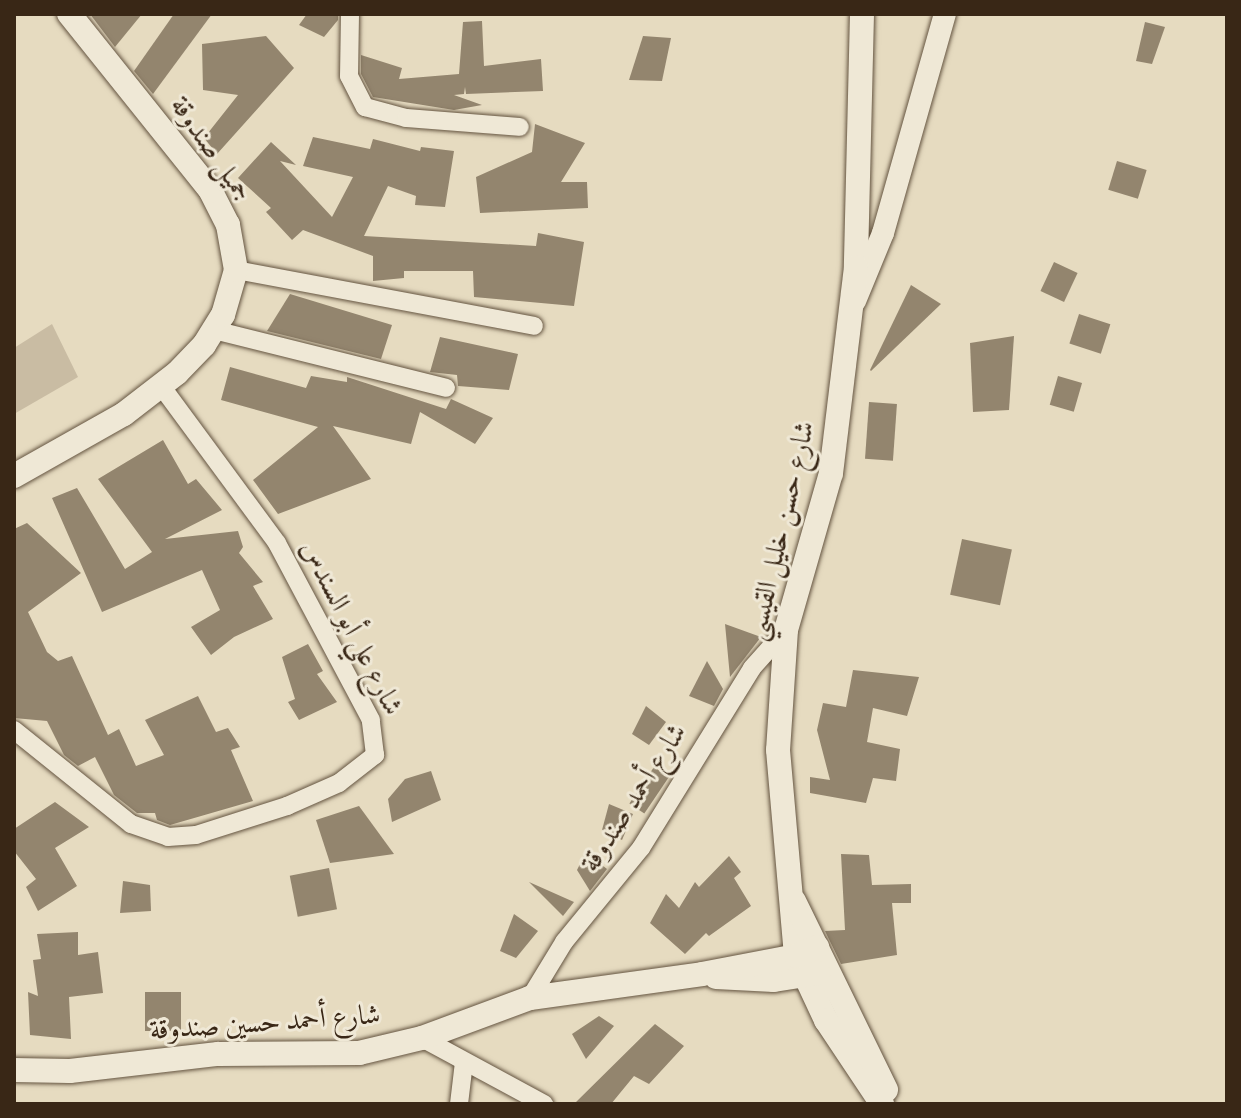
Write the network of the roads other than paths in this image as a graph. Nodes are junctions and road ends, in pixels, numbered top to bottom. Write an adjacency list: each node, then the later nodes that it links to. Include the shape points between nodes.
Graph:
1 (69, 14): 6 (main road, جميل صندوقة, via 211,191 228,225)
2 (350, 14): 5 (street, via 349,76 365,107 406,118)
3 (862, 14): 7 (main road, شارع حسن خليل القيسي, via 860,207)
4 (945, 14): 7 (street, شارع حسن خليل القيسي, via 883,233)
5 (520, 127)
6 (236, 270): 8 (street); 9 (main road)
7 (847, 321): 13 (main road, شارع حسن خليل القيسي, via 831,473)
8 (534, 326)
9 (214, 330): 10 (main road); 11 (street)
10 (162, 387): 12 (main road); 14 (street, شارع علي أبو السندس, via 277,543 371,720 375,755 365,768 287,806 196,835 168,837 131,824)
11 (446, 388)
12 (14, 476)
13 (786, 630): 15 (main road, شارع حسن خليل القيسي, via 778,750 793,899); 16 (street, شارع أحمد صندوقة, via 752,668 641,848 564,942)
14 (14, 730)
15 (811, 963): 16 (main road, شارع أحمد حسين صندوقة); 22 (main road, via 826,1020); 23 (main road)
16 (530, 998): 17 (main road, شارع أحمد حسين صندوقة)
17 (422, 1038): 18 (street); 19 (main road, شارع أحمد حسين صندوقة, via 359,1053 218,1054 70,1071)
18 (464, 1062): 20 (street); 21 (street)
19 (14, 1070)
20 (459, 1104)
21 (544, 1104)
22 (882, 1104)
23 (892, 1104)

